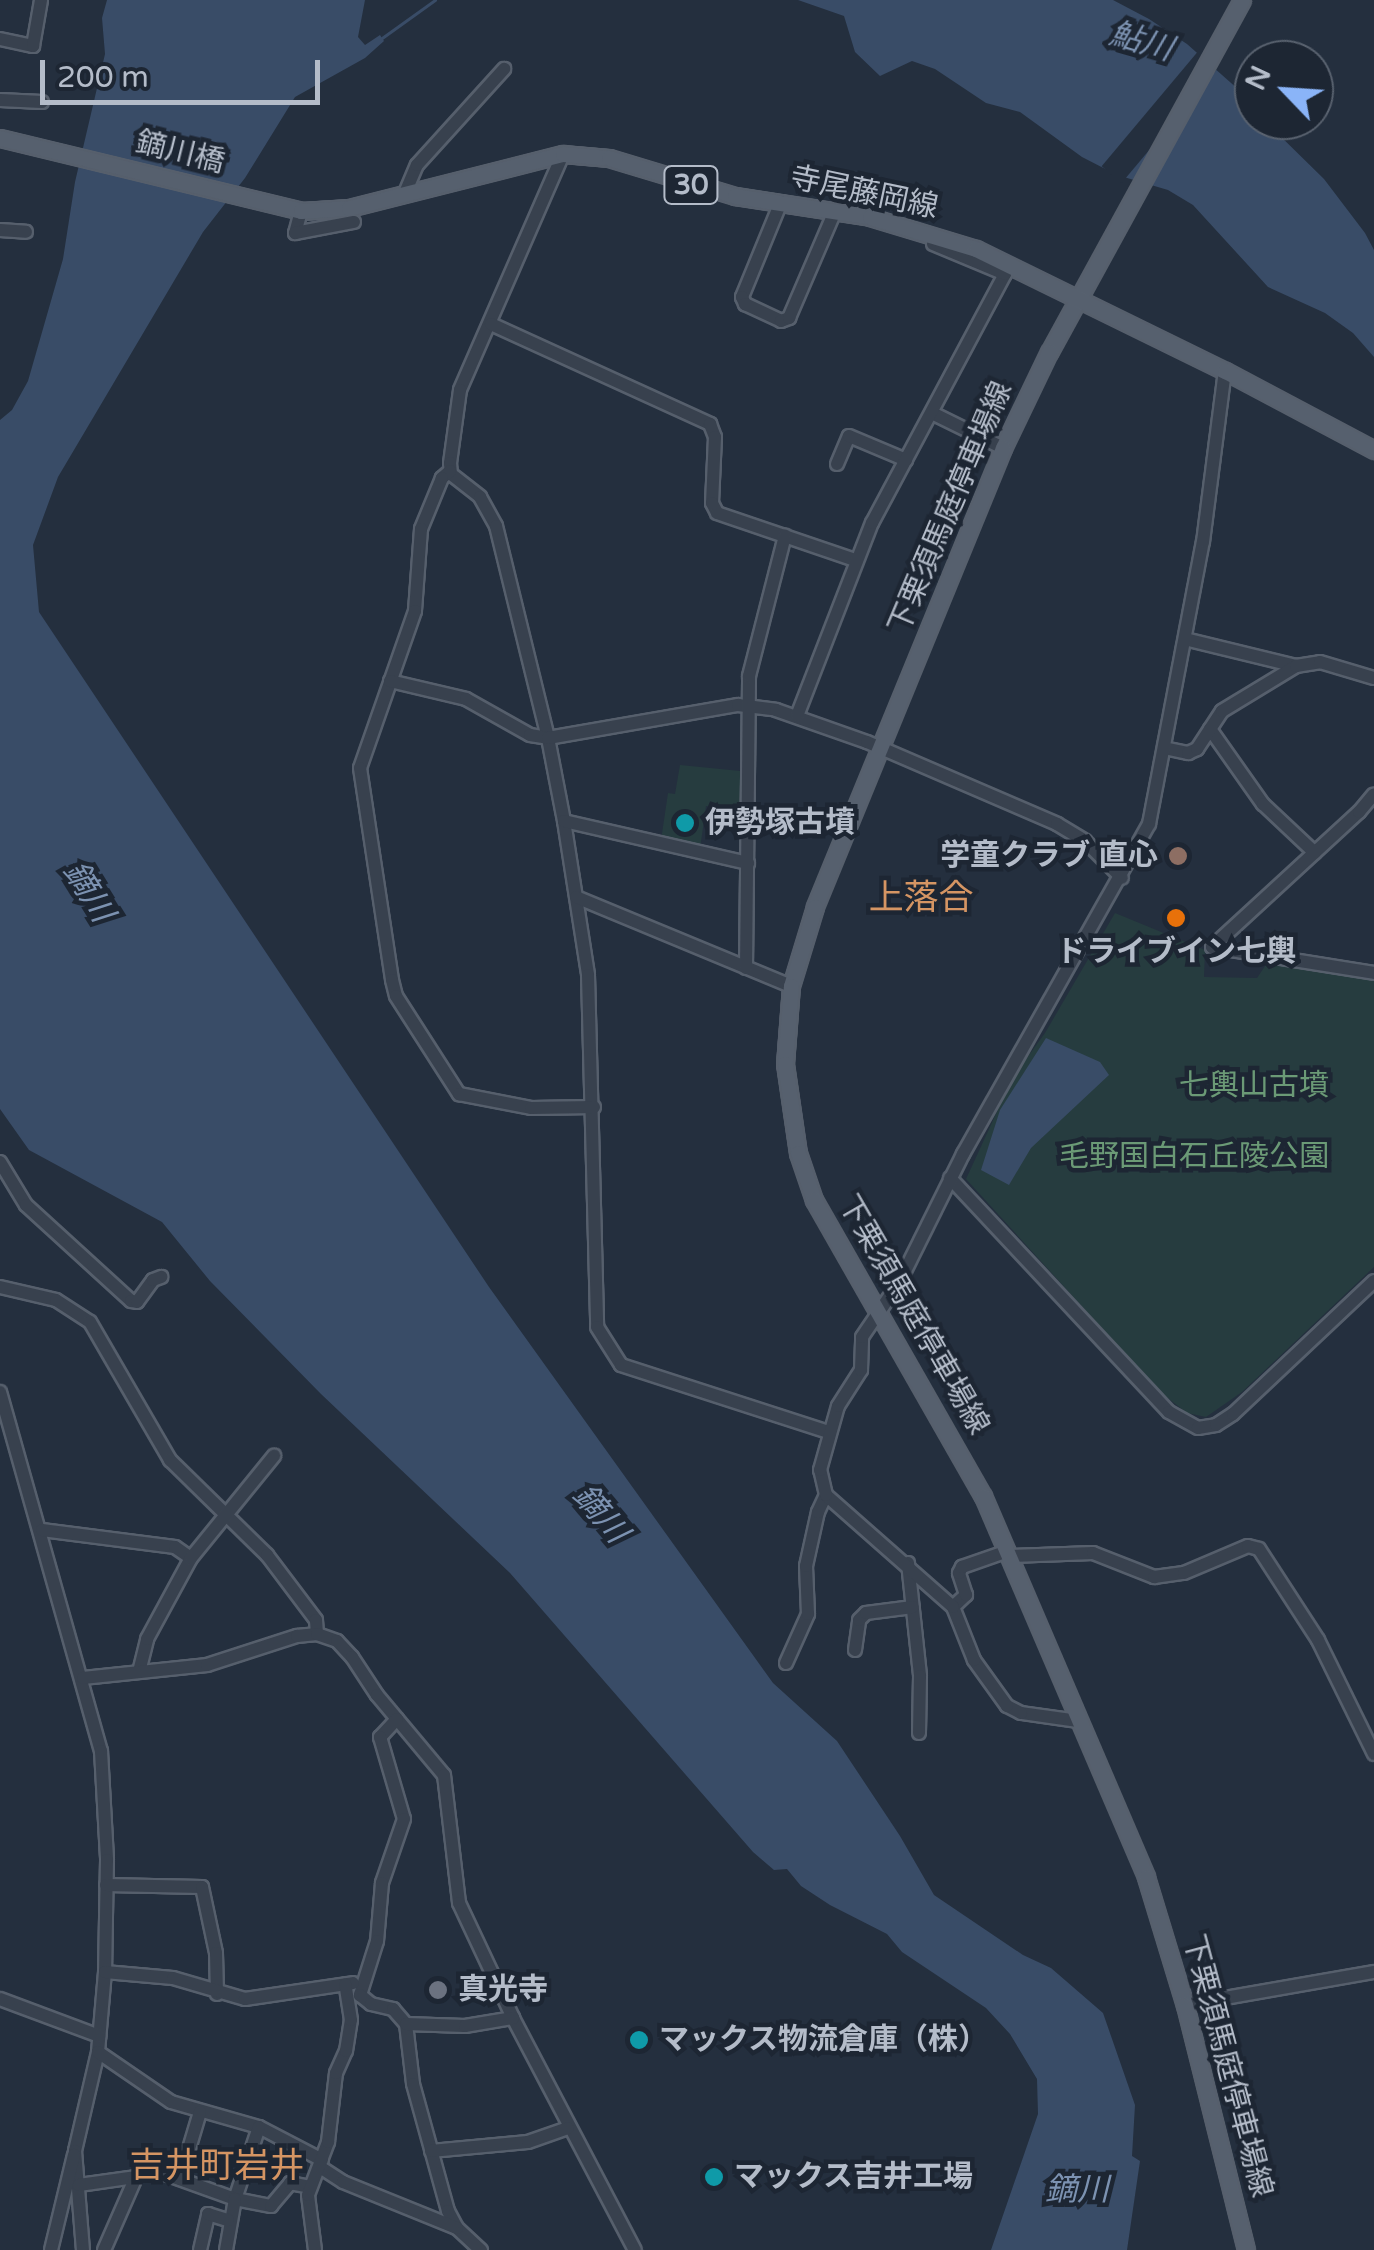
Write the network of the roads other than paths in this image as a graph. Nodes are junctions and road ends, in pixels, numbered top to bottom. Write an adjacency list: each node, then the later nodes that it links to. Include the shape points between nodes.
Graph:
1 (41, 0): 3 (street, via 33,46)
2 (1242, 0): 17 (main road)
3 (0, 40)
4 (504, 70): 9 (street, via 417,165)
5 (0, 100): 6 (street)
6 (42, 102)
7 (0, 138): 11 (main road, 鏑川橋 / 30)
8 (563, 154): 9 (main road, 寺尾藤岡線 / 30); 10 (main road, 寺尾藤岡線 / 30, via 609,158 711,190); 18 (street)
9 (405, 193): 11 (main road, 寺尾藤岡線 / 30, via 336,210)
10 (781, 202): 12 (main road, 寺尾藤岡線 / 30); 12 (street, via 742,297 781,321 789,318)
11 (299, 210): 13 (street, via 295,233)
12 (835, 211): 14 (main road, 寺尾藤岡線 / 30)
13 (354, 222)
14 (900, 224): 17 (main road, 寺尾藤岡線 / 30); 20 (street, via 902,233 1004,274)
15 (0, 230): 16 (street)
16 (26, 232)
17 (1082, 292): 19 (main road, 寺尾藤岡線); 21 (main road, 下栗須馬庭停車場線)
18 (491, 324): 25 (street, via 460,390); 26 (street, via 710,424 714,510)
19 (1225, 371): 22 (main road, 寺尾藤岡線); 28 (street)
20 (932, 413): 21 (street); 23 (street)
21 (1003, 448): 36 (main road, 下栗須馬庭停車場線)
22 (1374, 450)
23 (906, 460): 24 (street, via 849,436); 27 (street)
24 (836, 464)
25 (450, 471): 31 (street, via 421,528 415,611); 35 (street, via 480,496 496,526)
26 (785, 536): 27 (street); 32 (street, via 750,671)
27 (856, 560): 33 (street)
28 (1185, 638): 29 (street); 37 (street)
29 (1296, 666): 30 (street, via 1320,662); 34 (street, via 1234,702)
30 (1374, 678)
31 (390, 681): 35 (street, via 466,699 530,736); 47 (street, via 359,775 396,996 459,1094 532,1108)
32 (749, 705): 33 (street); 35 (street); 41 (street)
33 (797, 716): 36 (street)
34 (1210, 730): 37 (street, via 1188,753); 40 (street, via 1263,804)
35 (548, 738): 39 (street)
36 (881, 748): 42 (street, via 1057,824); 46 (main road, 下栗須馬庭停車場線, via 815,907)
37 (1164, 748): 42 (street, via 1149,824)
38 (1374, 794): 40 (street)
39 (564, 822): 41 (street); 43 (street)
40 (1315, 853): 45 (street, via 1212,947)
41 (748, 864): 44 (street)
42 (1122, 878): 49 (street)
43 (576, 897): 44 (street); 47 (street, via 588,975)
44 (746, 968): 46 (street)
45 (1374, 973)
46 (791, 986): 54 (main road, 下栗須馬庭停車場線, via 785,1064 798,1153 814,1200)
47 (594, 1107): 56 (street, via 594,1306 613,1358)
48 (0, 1162): 50 (street, via 26,1205 131,1302)
49 (950, 1178): 53 (street, via 1168,1412 1198,1428 1233,1414); 54 (street, via 900,1281)
50 (161, 1277)
51 (1374, 1282): 53 (street)
52 (0, 1288): 59 (street, via 56,1300 90,1322 170,1460)
53 (1367, 1297)
54 (876, 1313): 56 (street, via 862,1337 861,1370); 61 (main road, 下栗須馬庭停車場線, via 961,1452)
55 (0, 1392): 60 (street)
56 (828, 1432): 58 (street, via 820,1470)
57 (274, 1456): 59 (street)
58 (826, 1495): 63 (street); 68 (street, via 806,1566 808,1614)
59 (226, 1514): 62 (street); 66 (street, via 291,1584 316,1620)
60 (42, 1530): 62 (street, via 174,1547); 70 (street)
61 (1010, 1554): 65 (street, via 962,1567 966,1595); 72 (main road, 下栗須馬庭停車場線); 74 (street, via 1093,1553 1154,1577 1184,1573 1248,1546 1259,1549 1318,1640)
62 (191, 1558): 69 (street, via 147,1639)
63 (908, 1563): 64 (street); 65 (street)
64 (912, 1607): 67 (street, via 866,1612); 73 (street)
65 (953, 1607): 72 (street, via 974,1660 1007,1706)
66 (317, 1634): 69 (street, via 219,1662); 71 (street, via 352,1657)
67 (854, 1650)
68 (786, 1663)
69 (139, 1672): 70 (street)
70 (83, 1678): 75 (street, via 101,1751)
71 (397, 1719): 78 (street, via 380,1737 404,1820); 83 (street, via 444,1775 459,1904)
72 (1078, 1721): 82 (main road, 下栗須馬庭停車場線, via 1146,1877)
73 (919, 1733)
74 (1374, 1754)
75 (106, 1885): 76 (street); 80 (street, via 202,1886)
76 (105, 1972): 80 (street, via 174,1978); 85 (street)
77 (1374, 1972): 82 (street)
78 (361, 1982): 79 (street); 84 (street, via 364,2000 393,2010)
79 (345, 1984): 80 (street, via 245,1999); 92 (street, via 351,2020)
80 (218, 1994)
81 (0, 1999): 85 (street)
82 (1185, 2005): 108 (main road, 下栗須馬庭停車場線)
83 (512, 2018): 84 (street, via 466,2026); 89 (street)
84 (406, 2024): 91 (street)
85 (99, 2036): 86 (street)
86 (98, 2052): 87 (street, via 161,2098); 90 (street)
87 (200, 2112): 88 (street); 94 (street)
88 (259, 2127): 92 (street); 97 (street)
89 (568, 2128): 91 (street, via 528,2142); 100 (street)
90 (75, 2151): 95 (street); 101 (street)
91 (430, 2151): 99 (street)
92 (321, 2164): 96 (street); 99 (street, via 343,2182)
93 (136, 2177): 94 (street, via 149,2168); 95 (street); 103 (street)
94 (180, 2179): 97 (street)
95 (79, 2185): 102 (street)
96 (310, 2186): 97 (street, via 290,2183 270,2206); 106 (street)
97 (235, 2199): 98 (street)
98 (228, 2220): 104 (street, via 208,2214); 105 (street)
99 (458, 2228): 107 (street)
100 (630, 2248)
101 (51, 2250)
102 (83, 2250)
103 (104, 2250)
104 (200, 2250)
105 (226, 2250)
106 (315, 2250)
107 (481, 2250)
108 (1246, 2250)

